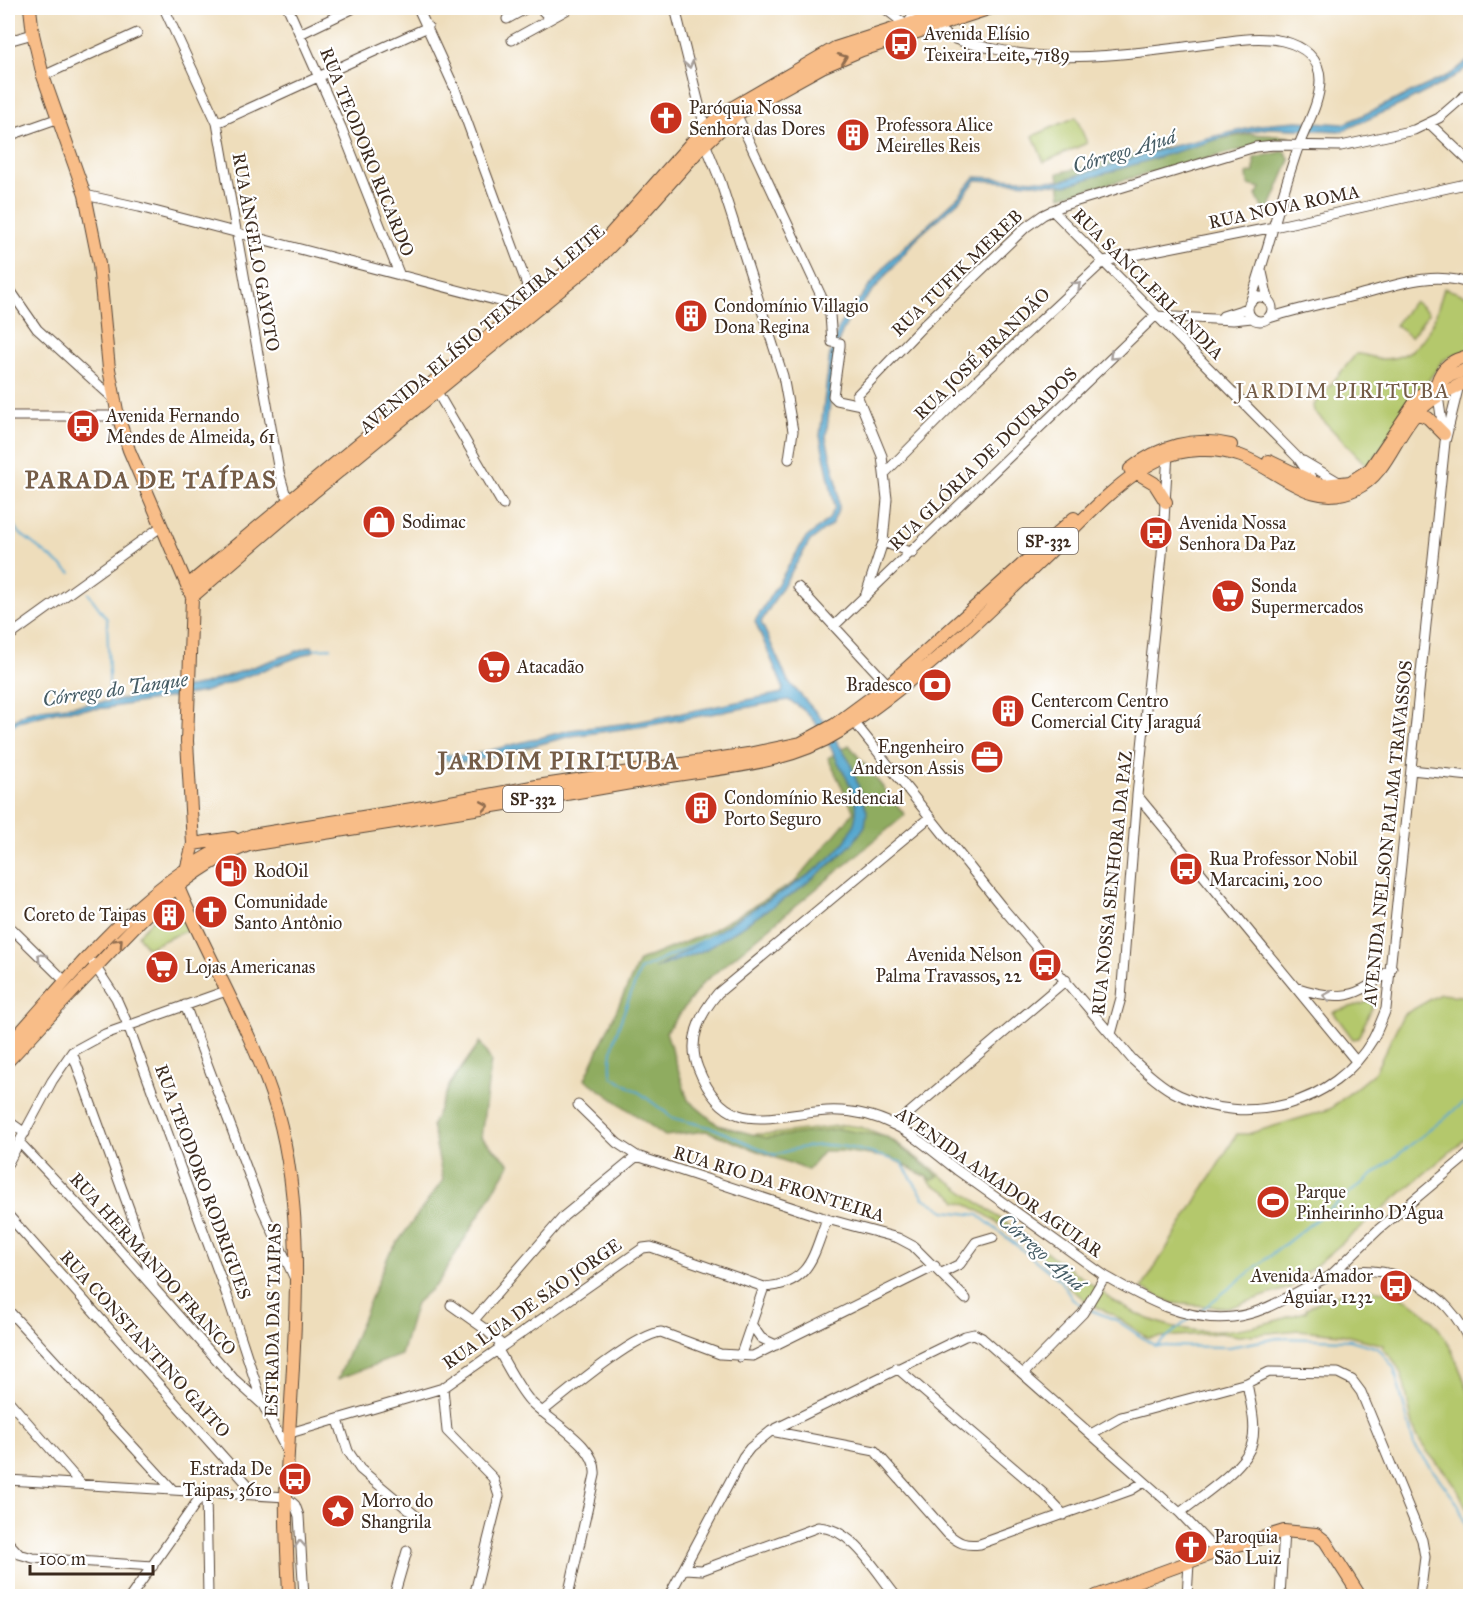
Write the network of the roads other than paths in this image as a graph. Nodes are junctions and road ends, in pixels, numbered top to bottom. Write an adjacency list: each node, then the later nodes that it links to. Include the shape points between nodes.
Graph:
1 (30, 8): 20 (main road)
2 (164, 8): 29 (street, RUA ÂNGELO GAYOTO)
3 (288, 8): 21 (street, RUA TEODORO RICARDO)
4 (418, 8): 17 (street)
5 (527, 8): 15 (street)
6 (540, 8): 7 (street, via 548,14)
7 (561, 8)
8 (570, 8): 22 (street)
9 (675, 8): 31 (street, one-way to 31)
10 (884, 8): 18 (street)
11 (920, 8): 18 (street)
12 (959, 8): 16 (main road, AVENIDA ELÍSIO TEIXEIRA LEITE)
13 (992, 8): 16 (main road, AVENIDA ELÍSIO TEIXEIRA LEITE)
14 (352, 9): 21 (street)
15 (507, 19)
16 (934, 22): 18 (main road, AVENIDA ELÍSIO TEIXEIRA LEITE); 33 (street, via 968,42 1052,57 1165,50 1248,38 1284,41 1308,53 1318,66 1319,91)
17 (428, 27): 25 (street); 48 (street, via 455,88)
18 (908, 30): 27 (main road, AVENIDA ELÍSIO TEIXEIRA LEITE)
19 (137, 33): 24 (street)
20 (33, 34): 23 (street); 24 (main road)
21 (300, 34): 25 (street, RUA TEODORO RICARDO)
22 (512, 40)
23 (8, 41)
24 (43, 76): 28 (main road)
25 (319, 76): 29 (street); 43 (street, RUA TEODORO RICARDO)
26 (1470, 91): 30 (street, RUA TUFIK MEREB)
27 (734, 110): 31 (main road, AVENIDA ELÍSIO TEIXEIRA LEITE); 34 (main road, AVENIDA ELÍSIO TEIXEIRA LEITE); 61 (street, via 830,315 836,344 833,396)
28 (59, 118): 32 (street); 37 (main road)
29 (217, 123): 40 (street, RUA ÂNGELO GAYOTO)
30 (1430, 124): 33 (street, RUA TUFIK MEREB, via 1352,145); 35 (street)
31 (705, 128): 34 (street); 48 (main road, AVENIDA ELÍSIO TEIXEIRA LEITE, via 607,238)
32 (8, 136)
33 (1301, 141): 38 (street, RUA TUFIK MEREB, via 1255,147); 39 (street)
34 (705, 143): 48 (main road, AVENIDA ELÍSIO TEIXEIRA LEITE, via 616,242); 69 (street, via 781,369 793,431)
35 (1470, 162)
36 (1470, 183): 39 (street, RUA NOVA ROMA)
37 (85, 195): 40 (street); 60 (main road, via 99,264)
38 (1052, 210): 41 (street, RUA SANCLERLÂNDIA); 61 (street, RUA TUFIK MEREB, via 1026,227 941,308 859,391)
39 (1274, 228): 41 (street, RUA NOVA ROMA); 42 (street)
40 (235, 232): 43 (street); 74 (street, RUA ÂNGELO GAYOTO, via 279,472 285,493)
41 (1104, 261): 50 (street, RUA SANCLERLÂNDIA); 70 (street, RUA JOSÉ BRANDÃO, one-way to 41)
42 (1262, 272): 46 (street); 47 (street)
43 (400, 276): 48 (street)
44 (1470, 284): 49 (street, via 1429,278)
45 (8, 287): 60 (street, via 37,329)
46 (1270, 302): 47 (street, via 1261,296); 49 (street); 53 (street)
47 (1249, 304): 51 (street); 52 (street)
48 (530, 307): 58 (main road, AVENIDA ELÍSIO TEIXEIRA LEITE); 65 (main road, AVENIDA ELÍSIO TEIXEIRA LEITE)
49 (1302, 307): 53 (street)
50 (1155, 316): 51 (street); 68 (street, RUA SANCLERLÂNDIA); 79 (street, RUA GLÓRIA DE DOURADOS, one-way to 79, via 1029,435)
51 (1215, 318): 52 (street)
52 (1251, 318): 53 (street)
53 (1269, 318)
54 (1470, 356): 56 (main road, via 1448,364)
55 (1470, 368): 56 (main road)
56 (1437, 383): 59 (main road); 73 (main road, via 1414,402 1370,469)
57 (1465, 383): 59 (main road, SP-332); 66 (street, AVENIDA NELSON PALMA TRAVASSOS)
58 (437, 392): 65 (main road, AVENIDA ELÍSIO TEIXEIRA LEITE); 76 (street)
59 (1438, 396): 62 (main road, SP-332); 66 (street, AVENIDA NELSON PALMA TRAVASSOS)
60 (114, 399): 64 (main road)
61 (859, 402): 70 (street, via 877,441)
62 (1416, 413): 66 (main road, via 1428,418); 67 (main road, SP-332, via 1379,470 1366,483 1328,495 1304,490 1227,452)
63 (8, 416): 64 (street)
64 (118, 416): 77 (main road)
65 (395, 421): 74 (main road, AVENIDA ELÍSIO TEIXEIRA LEITE)
66 (1444, 438): 88 (street, AVENIDA NELSON PALMA TRAVASSOS)
67 (1168, 452): 71 (main road, SP-332); 72 (main road, SP-332, via 1184,442 1238,447); 75 (street, RUA NOSSA SENHORA DA PAZ); 85 (main road, SP-332, via 1147,456 1120,477)
68 (1298, 458): 72 (street, RUA SANCLERLÂNDIA); 73 (street, RUA SANCLERLÂNDIA)
69 (789, 459)
70 (885, 473): 78 (street)
71 (1137, 473): 75 (main road, via 1155,483); 85 (main road, SP-332, via 962,634)
72 (1315, 483): 73 (main road, SP-332)
73 (1342, 484)
74 (294, 502): 81 (main road, AVENIDA ELÍSIO TEIXEIRA LEITE)
75 (1166, 502): 90 (street, RUA NOSSA SENHORA DA PAZ)
76 (504, 506)
77 (162, 526): 81 (main road); 84 (street)
78 (883, 542): 79 (street); 82 (street)
79 (913, 553): 82 (street, RUA GLÓRIA DE DOURADOS)
80 (798, 587): 83 (street)
81 (190, 591): 93 (main road, via 187,767)
82 (865, 597): 83 (street, RUA GLÓRIA DE DOURADOS)
83 (834, 626): 85 (street)
84 (8, 637)
85 (891, 689): 86 (main road, SP-332)
86 (851, 718): 87 (main road, SP-332); 91 (street, AVENIDA NELSON PALMA TRAVASSOS)
87 (821, 738): 92 (main road, SP-332, via 777,749); 95 (main road, SP-332, one-way to 87, via 209,864 249,845 738,766 788,756)
88 (1411, 770): 89 (street); 101 (street, AVENIDA NELSON PALMA TRAVASSOS)
89 (1470, 776)
90 (1137, 795): 104 (street); 108 (street, RUA NOSSA SENHORA DA PAZ, via 1120,998)
91 (930, 817): 102 (street, AVENIDA NELSON PALMA TRAVASSOS); 116 (street, AVENIDA AMADOR AGUIAR, via 718,993 698,1022 695,1036 696,1064 705,1086 732,1113 762,1120 848,1112)
92 (252, 835): 93 (main road); 94 (main road, SP-332)
93 (192, 844): 94 (main road)
94 (188, 867): 95 (main road); 100 (main road, SP-332, via 131,913)
95 (178, 887): 96 (main road, SP-332); 97 (main road, ESTRADA DAS TAIPAS)
96 (162, 898): 97 (main road); 100 (main road, SP-332, one-way to 96)
97 (186, 904): 105 (main road, ESTRADA DAS TAIPAS)
98 (11, 929): 99 (street); 103 (street, one-way to 98)
99 (8, 940)
100 (93, 963): 103 (main road, SP-332); 107 (street, RUA TEODORO RODRIGUES); 109 (main road, SP-332)
101 (1392, 968): 104 (street, one-way to 104, via 1375,984 1351,995 1328,997); 113 (street, AVENIDA NELSON PALMA TRAVASSOS, via 1386,1009 1373,1039)
102 (1066, 980): 108 (street, AVENIDA NELSON PALMA TRAVASSOS); 116 (street)
103 (66, 982): 109 (main road, via 63,993 36,1023); 110 (main road, SP-332)
104 (1295, 987): 113 (street)
105 (226, 991): 106 (street); 127 (main road, ESTRADA DAS TAIPAS, via 277,1112 291,1195)
106 (185, 1005): 107 (street); 127 (street, via 260,1204)
107 (128, 1025): 111 (street); 146 (street, RUA TEODORO RODRIGUES)
108 (1111, 1034): 113 (street, AVENIDA NELSON PALMA TRAVASSOS, via 1149,1075 1178,1095 1238,1111 1299,1101 1330,1084)
109 (27, 1040): 112 (main road, SP-332)
110 (8, 1046)
111 (72, 1052): 117 (street); 129 (street)
112 (8, 1061)
113 (1356, 1061)
114 (578, 1105): 120 (street, RUA RIO DA FRONTEIRA, via 617,1143)
115 (8, 1121): 117 (street)
116 (895, 1125): 126 (street, AVENIDA AMADOR AGUIAR)
117 (25, 1133): 118 (street)
118 (20, 1143): 121 (street); 129 (street, RUA HERMANDO FRANCO)
119 (1470, 1153): 128 (street, via 1363,1243)
120 (637, 1156): 123 (street, RUA RIO DA FRONTEIRA); 134 (street, via 564,1216)
121 (8, 1163)
122 (8, 1215): 158 (street, RUA CONSTANTINO GAITO)
123 (827, 1219): 125 (street, RUA RIO DA FRONTEIRA, via 898,1238 913,1246); 130 (street, via 806,1271 783,1284)
124 (993, 1237): 125 (street, via 976,1242 960,1264)
125 (938, 1270): 131 (street, RUA RIO DA FRONTEIRA); 138 (street)
126 (1105, 1276): 128 (street, AVENIDA AMADOR AGUIAR, via 1161,1306 1206,1318 1253,1314); 142 (street, via 1083,1313)
127 (294, 1277): 150 (main road, ESTRADA DAS TAIPAS)
128 (1329, 1277): 136 (street, AVENIDA AMADOR AGUIAR, via 1370,1270 1406,1278 1440,1300)
129 (154, 1287): 146 (street, RUA HERMANDO FRANCO, via 227,1371)
130 (765, 1287): 135 (street); 139 (street, RUA LUA DE SÃO JORGE, via 651,1247 643,1248)
131 (966, 1299)
132 (451, 1305): 134 (street)
133 (8, 1310): 156 (street)
134 (474, 1320): 139 (street)
135 (751, 1324): 138 (street, via 761,1338); 140 (street)
136 (1468, 1330): 137 (street, AVENIDA AMADOR AGUIAR)
137 (1470, 1344)
138 (776, 1345): 140 (street, via 753,1356)
139 (500, 1348): 144 (street, RUA LUA DE SÃO JORGE); 147 (street, via 521,1389)
140 (740, 1357): 147 (street, via 654,1333)
141 (897, 1368): 142 (street, via 974,1334); 149 (street); 161 (street)
142 (1023, 1374): 151 (street)
143 (1247, 1383): 151 (street, via 1129,1414); 160 (street, via 1253,1434 1250,1449 1229,1473); 183 (street, via 1269,1372 1331,1372 1358,1385 1422,1540 1425,1557)
144 (443, 1388): 148 (street, RUA LUA DE SÃO JORGE); 176 (street, via 447,1431 494,1478 499,1496)
145 (8, 1400): 155 (street)
146 (263, 1405): 152 (street, RUA TEODORO RODRIGUES)
147 (542, 1412): 177 (street, via 581,1444 595,1463)
148 (338, 1420): 150 (street, RUA LUA DE SÃO JORGE); 162 (street, via 348,1451 360,1468)
149 (771, 1431): 161 (street, via 875,1451 958,1543 980,1544); 169 (street, via 743,1457)
150 (290, 1432): 152 (main road, ESTRADA DAS TAIPAS)
151 (1091, 1434): 154 (street)
152 (289, 1455): 159 (main road, ESTRADA DAS TAIPAS)
153 (8, 1480): 155 (street)
154 (1144, 1482): 160 (street); 161 (street)
155 (81, 1484): 156 (street)
156 (173, 1490): 157 (street)
157 (205, 1493): 158 (street); 168 (street); 172 (street)
158 (257, 1495): 159 (street)
159 (286, 1497): 173 (main road, ESTRADA DAS TAIPAS); 174 (street, one-way to 159, via 299,1516)
160 (1180, 1513): 166 (street)
161 (1064, 1515)
162 (416, 1516)
163 (1284, 1531): 166 (main road); 181 (street); 182 (main road, via 1316,1534 1325,1541)
164 (8, 1542): 168 (street, via 19,1554 33,1558)
165 (407, 1551): 175 (street)
166 (1217, 1552): 167 (main road)
167 (1189, 1563): 170 (main road); 180 (street)
168 (153, 1566): 171 (street)
169 (684, 1569): 178 (street); 179 (street, via 702,1570 809,1530 829,1527 854,1544)
170 (1101, 1595)
171 (131, 1596)
172 (208, 1596)
173 (289, 1596)
174 (304, 1596)
175 (394, 1596)
176 (474, 1596)
177 (568, 1596)
178 (669, 1596)
179 (896, 1596)
180 (1187, 1596)
181 (1280, 1596)
182 (1360, 1596)
183 (1420, 1596)

